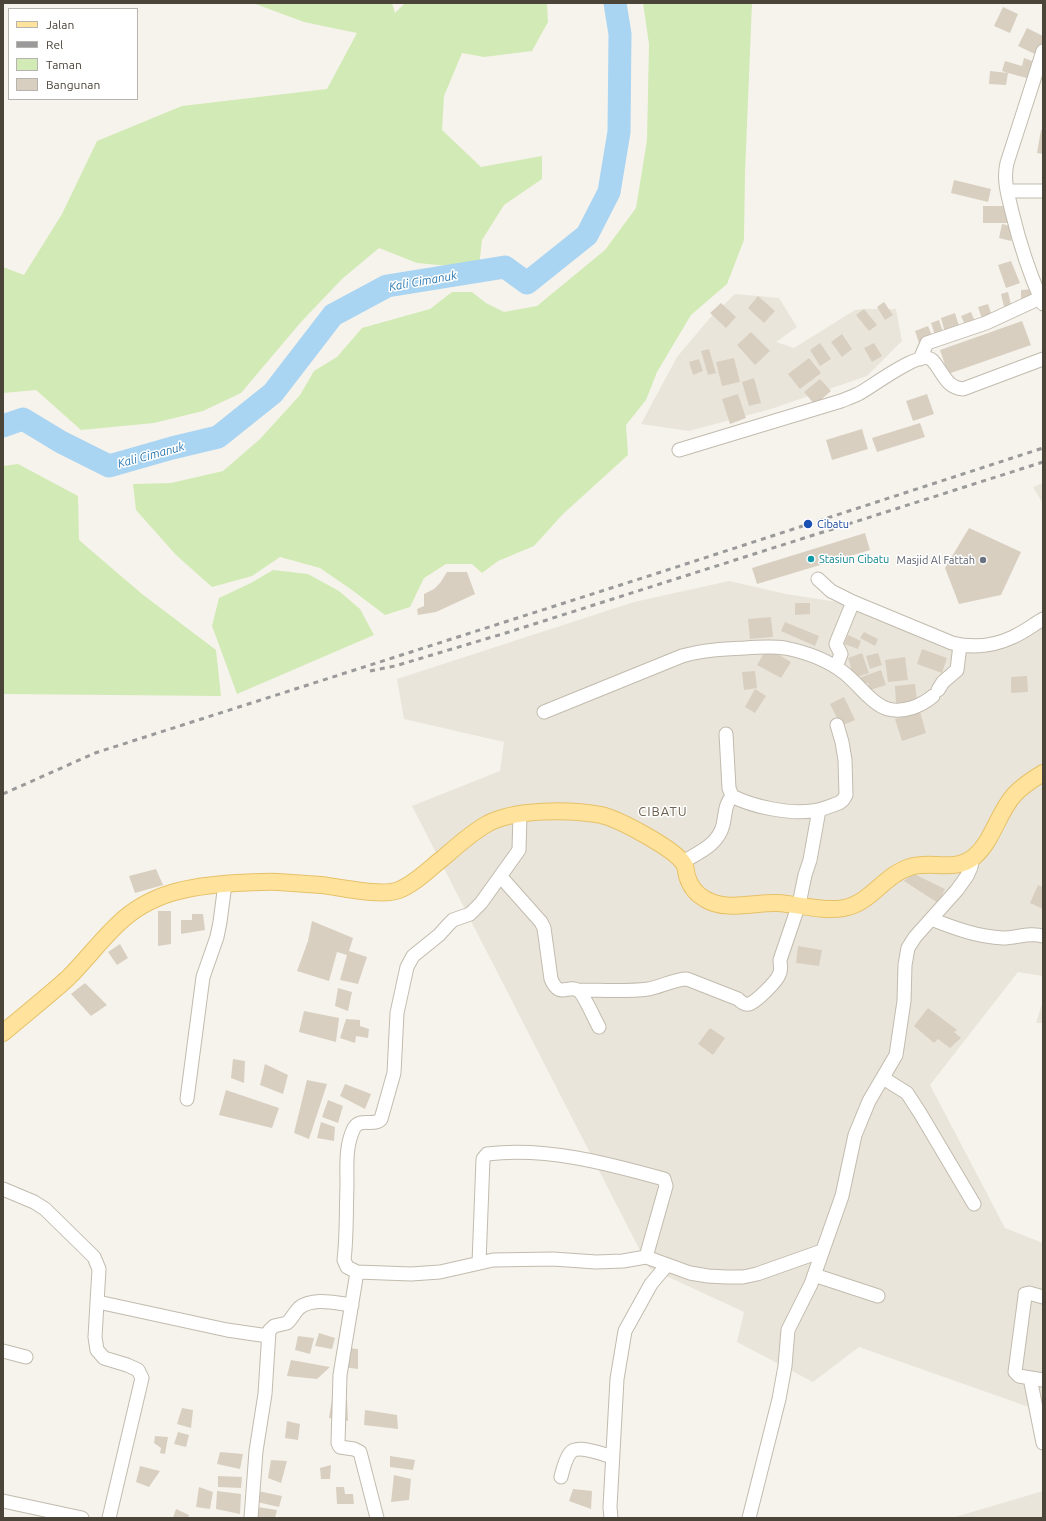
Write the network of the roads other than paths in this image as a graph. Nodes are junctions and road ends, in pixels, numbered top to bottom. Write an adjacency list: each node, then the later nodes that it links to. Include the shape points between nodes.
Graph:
1 (1043, 51): 2 (street, via 1007,163)
2 (1007, 191): 3 (street); 4 (street, via 1025,261)
3 (1043, 191)
4 (1039, 283): 5 (street)
5 (1042, 301): 6 (street, via 927,343)
6 (920, 359): 7 (street, via 932,359 951,386 963,389); 8 (street, via 904,365 858,395)
7 (1043, 359)
8 (679, 450)
9 (818, 579): 10 (street, via 831,591)
10 (853, 602): 12 (street); 13 (street, via 836,644 841,654)
11 (1043, 618): 12 (street, via 1014,637 978,646)
12 (960, 645): 13 (street, via 957,670 935,693 918,706 896,710 887,709 876,703)
13 (836, 667): 14 (street, via 785,648 696,652)
14 (544, 712)
15 (838, 725): 19 (street, via 845,760 846,795 839,803)
16 (726, 734): 18 (street, via 729,788)
17 (1043, 773): 21 (main road, via 1013,796 990,836)
18 (732, 796): 19 (street, via 772,808 803,812); 22 (street, via 726,804 721,833 716,840)
19 (819, 810): 25 (street)
20 (520, 814): 22 (main road, via 567,811 602,815 658,842); 23 (street, via 519,850); 24 (main road, via 488,824 398,891 385,893 315,884 271,882)
21 (973, 858): 25 (main road, via 954,865 911,866 897,873 859,904 825,910); 26 (street, via 967,876)
22 (683, 862): 25 (main road, via 690,884 710,902 725,905)
23 (501, 877): 28 (street, via 544,928 553,985 557,990); 39 (street, via 470,914 453,920 413,956 407,967 397,1013 394,1073 388,1098 381,1119 378,1122 366,1122 354,1127 350,1138 347,1157 344,1260 347,1267)
24 (225, 884): 30 (main road, via 185,888 145,903 119,922 67,978); 32 (street, via 219,929 203,977)
25 (799, 904): 28 (street, via 780,960 779,975 775,982 749,1004 680,979 646,989)
26 (931, 919): 27 (street, via 979,935 1011,938); 31 (street, via 908,948 896,1055)
27 (1043, 936)
28 (578, 990): 29 (street)
29 (599, 1028)
30 (3, 1033)
31 (883, 1078): 34 (street, via 907,1093); 35 (street, via 869,1101 855,1135 842,1196)
32 (187, 1099)
33 (3, 1189): 43 (street, via 45,1209 94,1257 99,1269)
34 (974, 1204)
35 (822, 1251): 38 (street, via 743,1277 708,1276); 40 (street)
36 (646, 1257): 37 (street, via 596,1262 553,1259 493,1260); 37 (street, via 666,1186 664,1178 546,1153 507,1152 487,1154 483,1159); 38 (street)
37 (479, 1263): 39 (street, via 440,1272)
38 (667, 1265): 50 (street, via 651,1284 624,1331 617,1379)
39 (357, 1272): 44 (street)
40 (814, 1275): 41 (street); 58 (street, via 788,1330 779,1399)
41 (878, 1296)
42 (1043, 1297): 48 (street, via 1027,1293 1025,1296 1015,1372 1019,1376)
43 (98, 1302): 45 (street, via 227,1330); 54 (street, via 95,1337 97,1350 104,1358 138,1370 142,1378)
44 (352, 1304): 45 (street, via 306,1304 295,1312 287,1323 270,1328); 56 (street, via 340,1375 338,1443 340,1447 360,1452)
45 (268, 1336): 55 (street, via 265,1394 256,1451)
46 (3, 1351): 47 (street)
47 (26, 1357)
48 (1037, 1379): 49 (street)
49 (1043, 1444)
50 (612, 1457): 51 (street, via 576,1449 570,1452); 57 (street)
51 (561, 1477)
52 (3, 1501): 53 (street)
53 (82, 1518)
54 (109, 1518)
55 (252, 1518)
56 (377, 1518)
57 (611, 1518)
58 (749, 1518)

